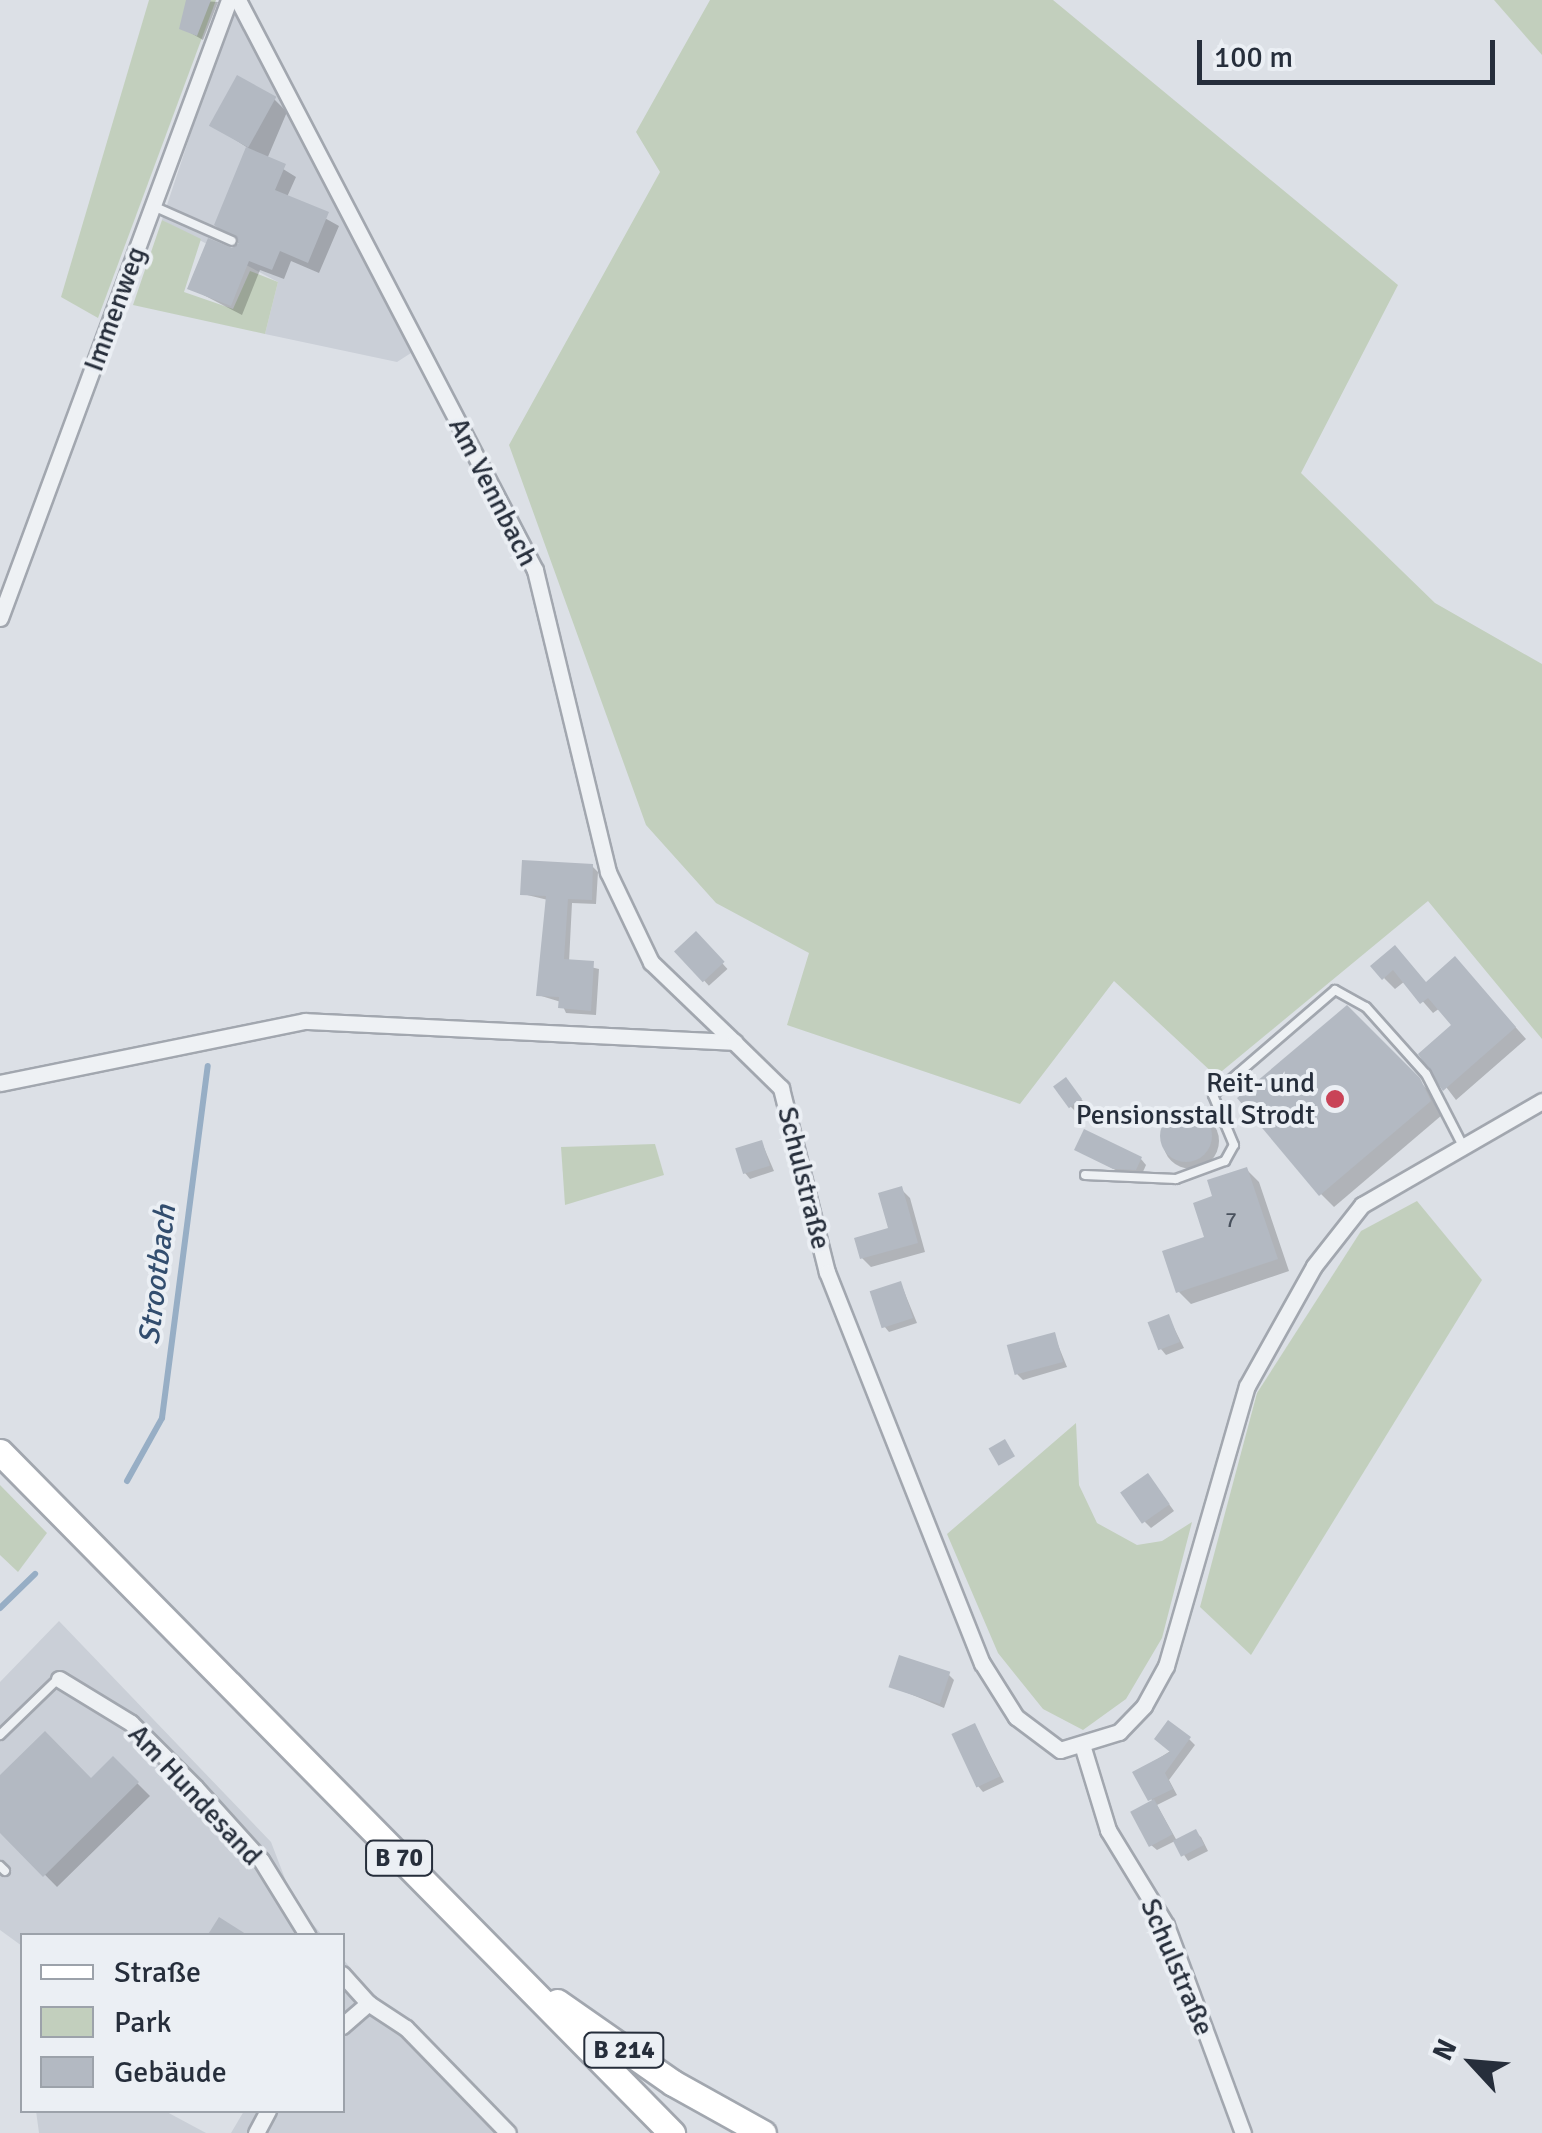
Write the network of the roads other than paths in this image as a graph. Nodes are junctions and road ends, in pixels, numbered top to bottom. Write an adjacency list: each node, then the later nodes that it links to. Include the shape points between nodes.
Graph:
1 (229, 0): 3 (street, Immenweg)
2 (238, 0): 6 (street, Am Vennbach, via 536,570 608,872 652,962)
3 (153, 206): 4 (lane); 5 (street, Immenweg)
4 (232, 241)
5 (0, 618)
6 (734, 1042): 7 (street, via 305,1022); 14 (street, Schulstraße, via 780,1088 827,1272 982,1663 1036,1737 1060,1750)
7 (0, 1082)
8 (1542, 1101): 9 (street)
9 (1465, 1150): 10 (lane, via 1426,1074 1366,1007 1334,990 1213,1095 1234,1145 1225,1161 1176,1179); 14 (street, via 1362,1205 1314,1266 1247,1386 1166,1666 1120,1732)
10 (1085, 1176)
11 (0, 1452): 16 (main road, B 70)
12 (59, 1678): 13 (lane); 15 (street, Am Hundesand, via 131,1723 195,1786 261,1860)
13 (0, 1735)
14 (1082, 1748): 25 (street, Schulstraße, via 1108,1830 1166,1926)
15 (306, 1933)
16 (493, 1954): 20 (main road, B 70); 24 (main road, B 214, via 674,2083)
17 (345, 1977): 18 (street)
18 (368, 2003): 19 (street); 21 (street, via 406,2028)
19 (345, 2023)
20 (585, 2048): 22 (main road); 23 (main road, B 70)
21 (508, 2133)
22 (648, 2133)
23 (672, 2133)
24 (764, 2133)
25 (1243, 2133)

